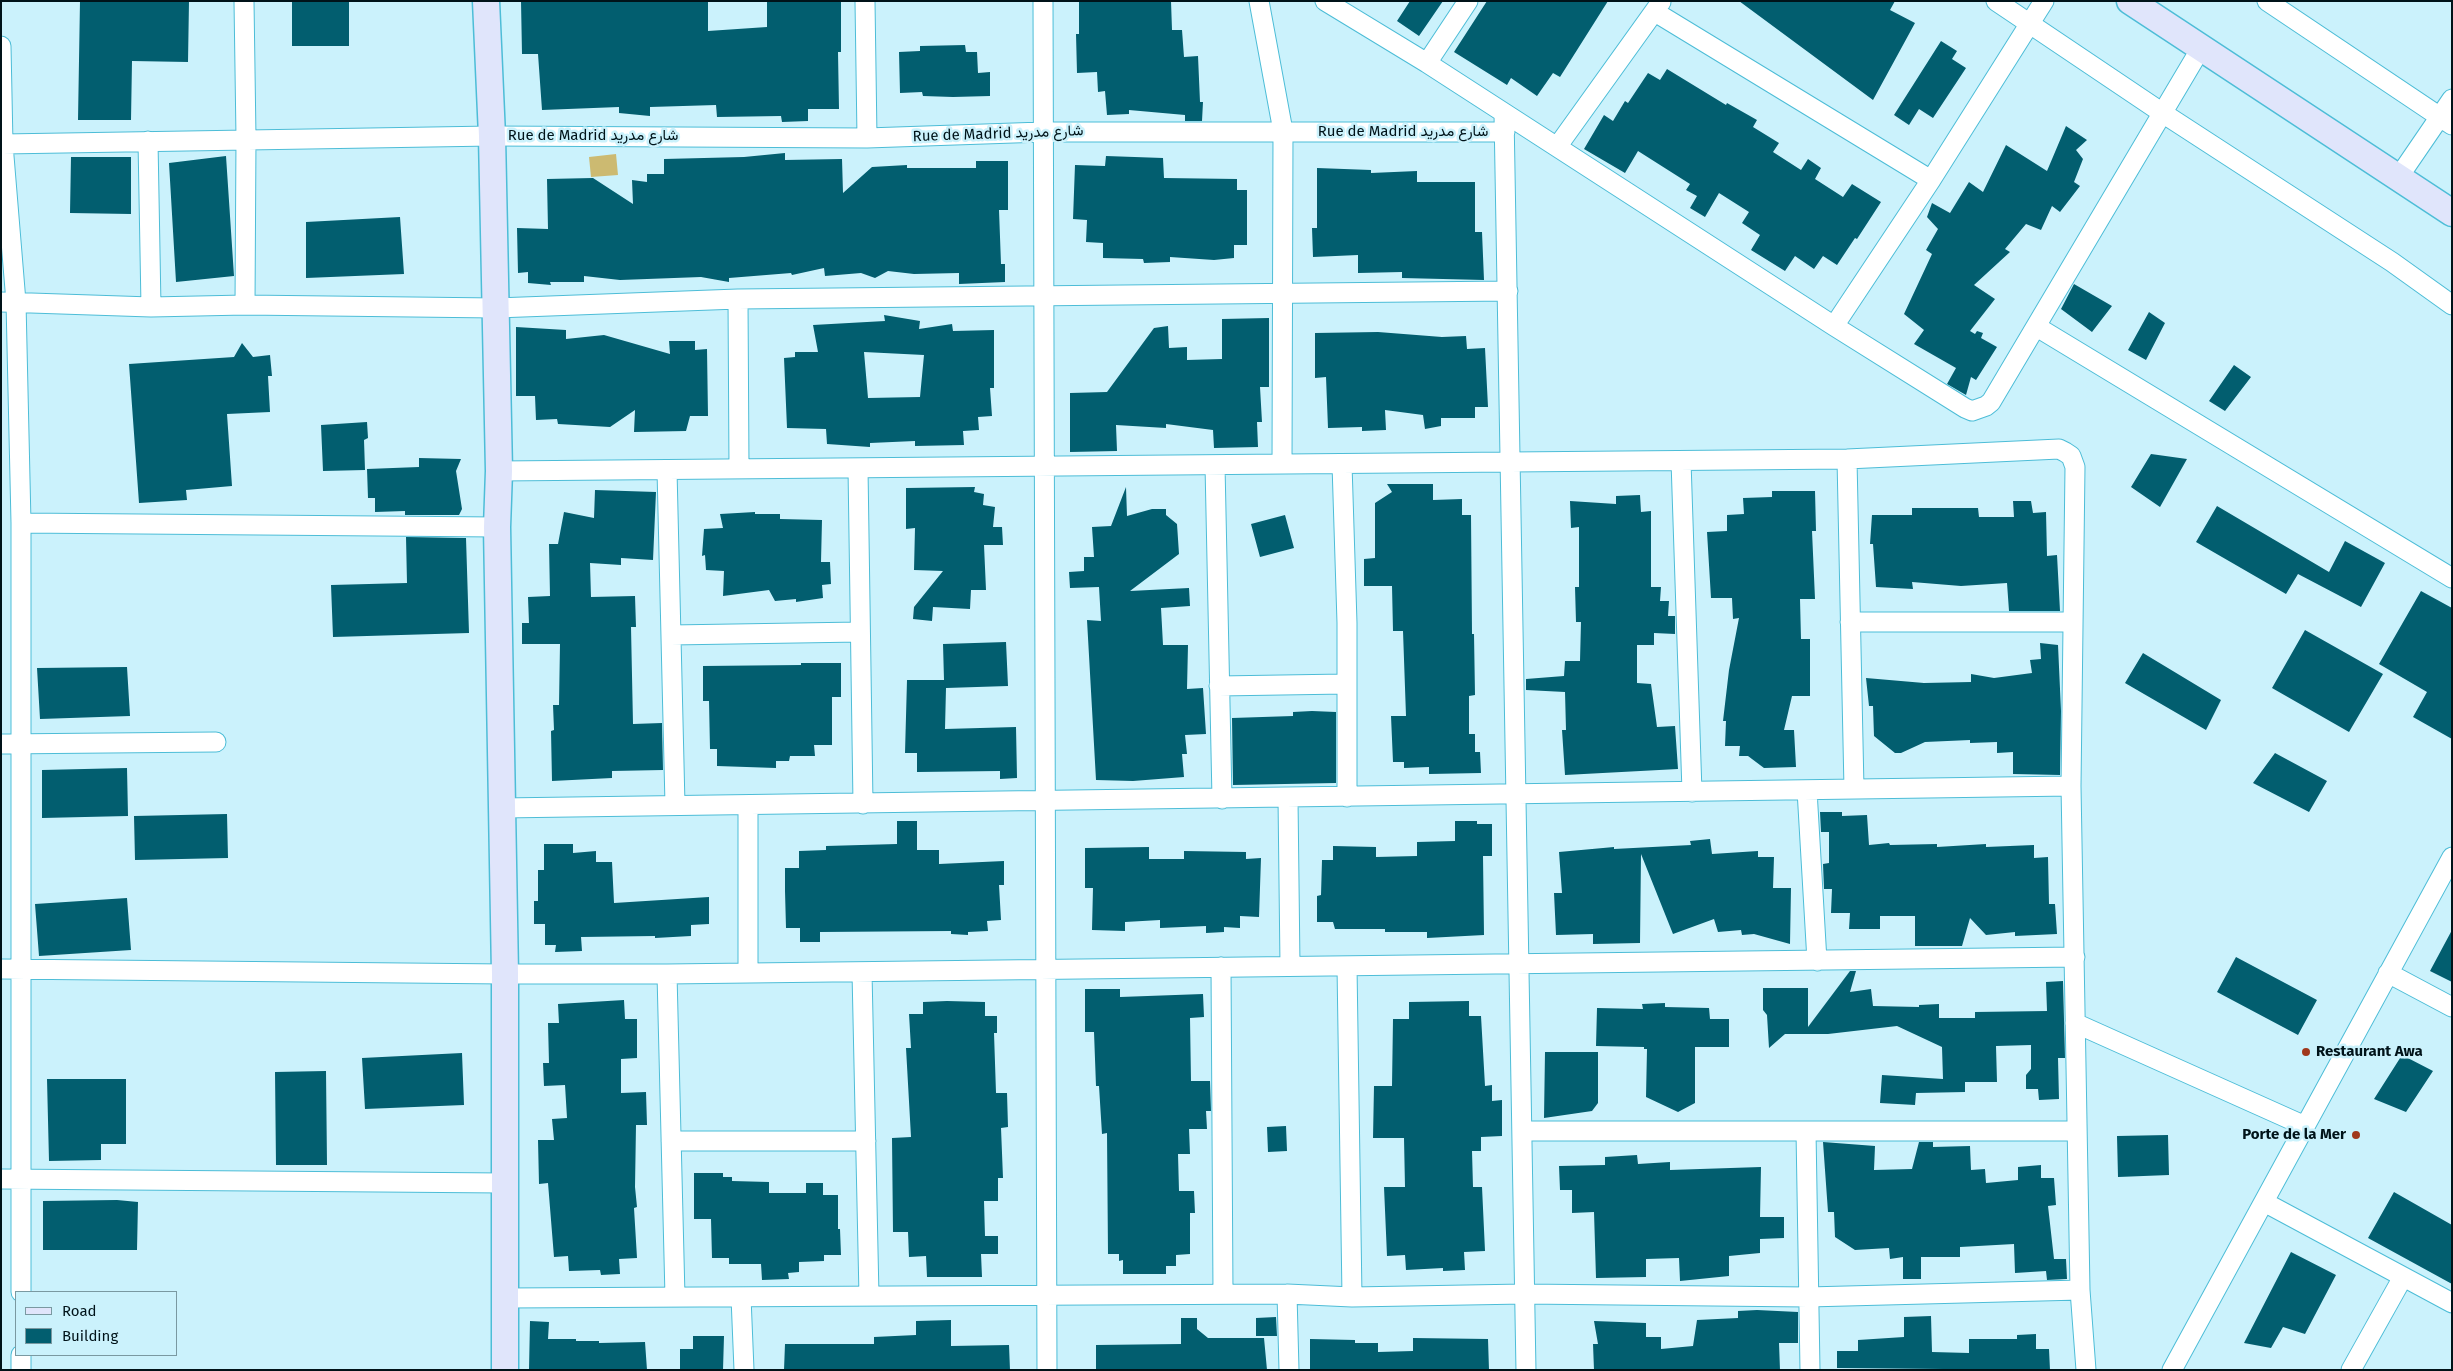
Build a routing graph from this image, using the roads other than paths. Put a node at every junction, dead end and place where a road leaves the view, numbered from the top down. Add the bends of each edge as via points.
1 (244, 1) edge
2 (486, 1) edge
3 (865, 1) edge
4 (1043, 1) edge
5 (1259, 1) edge
6 (1325, 1) edge
7 (1468, 1) edge
8 (1996, 1) edge
9 (2044, 1) edge
10 (2130, 1) edge
11 (2267, 1) edge
12 (1658, 6) edge
13 (2030, 23) junction
14 (1, 46) edge
15 (2201, 48) junction
16 (1427, 63) junction
17 (2, 85) edge
18 (2452, 99) edge
19 (2161, 112) junction
20 (2446, 121) edge
21 (1504, 123) junction
22 (1283, 131) junction
23 (1043, 132) junction
24 (492, 136) junction
25 (246, 138) junction
26 (867, 138) junction
27 (148, 141) junction
28 (2, 144) junction
29 (1557, 147) junction
30 (2398, 178) junction
31 (1931, 180) junction
32 (2452, 213) edge
33 (1508, 291) junction
34 (1283, 294) junction
35 (1043, 296) junction
36 (738, 299) junction
37 (9, 302) edge
38 (245, 305) junction
39 (2452, 305) edge
40 (151, 306) junction
41 (496, 308) junction
42 (1834, 326) junction
43 (2037, 327) junction
44 (1847, 459) junction
45 (1682, 461) junction
46 (1511, 462) junction
47 (1282, 464) junction
48 (1342, 464) junction
49 (1215, 465) junction
50 (1044, 466) junction
51 (858, 468) junction
52 (739, 469) junction
53 (666, 470) junction
54 (499, 471) junction
55 (21, 523) junction
56 (497, 527) junction
57 (2452, 578) edge
58 (1850, 622) junction
59 (2072, 622) junction
60 (860, 632) junction
61 (671, 635) junction
62 (1346, 684) junction
63 (1219, 686) junction
64 (216, 742) dead end
65 (1, 744) edge
66 (21, 745) junction
67 (2071, 786) junction
68 (1854, 789) junction
69 (1807, 790) junction
70 (1692, 792) junction
71 (1517, 794) junction
72 (1347, 797) junction
73 (1288, 798) junction
74 (1222, 799) junction
75 (1045, 802) junction
76 (863, 804) junction
77 (676, 805) junction
78 (748, 805) junction
79 (501, 808) junction
80 (2452, 857) edge
81 (2075, 957) junction
82 (1817, 960) junction
83 (1520, 964) junction
84 (1290, 966) junction
85 (1347, 966) junction
86 (1221, 967) junction
87 (1, 969) edge
88 (21, 970) junction
89 (1046, 970) junction
90 (862, 972) junction
91 (748, 973) junction
92 (2388, 973) junction
93 (504, 974) junction
94 (667, 974) junction
95 (2452, 1007) edge
96 (2075, 1023) junction
97 (2305, 1126) junction
98 (1523, 1131) junction
99 (1806, 1131) junction
100 (2076, 1131) junction
101 (671, 1141) junction
102 (866, 1141) junction
103 (21, 1178) junction
104 (1, 1179) edge
105 (504, 1183) junction
106 (2264, 1202) junction
107 (2403, 1277) junction
108 (2080, 1290) junction
109 (21, 1291) edge
110 (1223, 1294) junction
111 (1287, 1294) junction
112 (1524, 1294) junction
113 (1047, 1295) junction
114 (870, 1296) junction
115 (675, 1297) junction
116 (741, 1297) junction
117 (1352, 1297) junction
118 (1808, 1297) junction
119 (504, 1298) junction
120 (2452, 1302) edge
121 (21, 1356) edge
122 (21, 1370) edge
123 (505, 1370) edge
124 (744, 1370) edge
125 (1047, 1370) edge
126 (1289, 1370) edge
127 (1526, 1370) edge
128 (1810, 1370) edge
129 (2086, 1370) edge
130 (2172, 1370) edge
131 (2351, 1370) edge

1 - 25 street
2 - 24 street
3 - 26 street
4 - 23 street
5 - 22 street
6 - 16 street
7 - 16 street
8 - 13 street
9 - 13 street
10 - 15 street
11 - 20 street
12 - 29 street
12 - 31 street
13 - 19 street
13 - 31 street
14 - 17 street
15 - 19 street
15 - 30 street
16 - 21 street
17 - 28 street
18 - 20 street
19 - 39 street via 2392,262
19 - 43 street
20 - 30 street
21 - 22 street, Rue de Madrid شارع مدريد
21 - 29 street
21 - 33 street
22 - 23 street, Rue de Madrid شارع مدريد
22 - 34 street
23 - 26 street, Rue de Madrid شارع مدريد
23 - 35 street
24 - 25 street, Rue de Madrid شارع مدريد
24 - 26 street, Rue de Madrid شارع مدريد
24 - 41 street
25 - 27 street, Rue de Madrid شارع مدريد
25 - 38 street
27 - 28 street, Rue de Madrid شارع مدريد
27 - 40 street
28 - 37 street
29 - 42 street
30 - 32 street
31 - 42 street
33 - 34 street
33 - 46 street
34 - 35 street
34 - 47 street
35 - 36 street
35 - 50 street
36 - 41 street
36 - 52 street
37 - 40 street
37 - 55 street
38 - 40 street
38 - 41 street
41 - 54 street
42 - 43 street via 1972,411 1991,402
43 - 57 street
44 - 45 street
44 - 58 street
44 - 59 street via 2059,449 2071,456 2075,467
45 - 46 street
45 - 70 street
46 - 48 street
46 - 71 street
47 - 48 street
47 - 49 street
48 - 62 street
49 - 50 street
49 - 63 street
50 - 51 street
50 - 75 street
51 - 52 street
51 - 60 street
52 - 53 street
53 - 54 street
53 - 61 street
54 - 56 street
55 - 56 street
55 - 66 street
56 - 79 street
58 - 59 street
58 - 68 street
59 - 67 street
60 - 61 street
60 - 76 street
61 - 77 street
62 - 63 street
62 - 72 street
63 - 74 street
64 - 66 street
65 - 66 street
66 - 88 street
67 - 68 street
67 - 81 street
68 - 69 street
69 - 70 street
69 - 82 street
70 - 71 street
71 - 72 street
71 - 83 street
72 - 73 street
73 - 74 street
73 - 84 street
74 - 75 street
75 - 76 street
75 - 89 street
76 - 78 street
77 - 78 street
77 - 79 street
78 - 91 street
79 - 93 street
80 - 92 street
81 - 82 street
81 - 96 street
82 - 83 street
83 - 85 street
83 - 98 street
84 - 85 street
84 - 86 street
85 - 117 street
86 - 89 street
86 - 110 street
87 - 88 street
88 - 93 street
88 - 103 street
89 - 90 street
89 - 113 street
90 - 91 street
90 - 102 street
91 - 94 street
92 - 95 street
92 - 97 street
93 - 94 street
93 - 105 street
94 - 101 street
96 - 97 street
96 - 100 street
97 - 106 street
98 - 99 street
98 - 112 street
99 - 100 street
99 - 118 street
100 - 108 street
101 - 102 street
101 - 115 street
102 - 114 street
103 - 104 street
103 - 105 street
103 - 109 street
105 - 119 street
106 - 107 street
106 - 130 street
107 - 120 street
107 - 131 street
108 - 118 street
108 - 129 street
110 - 111 street
110 - 113 street
111 - 117 street
111 - 126 street
112 - 117 street
112 - 118 street
112 - 127 street
113 - 114 street
113 - 125 street
114 - 116 street
115 - 116 street
115 - 119 street
116 - 124 street
118 - 128 street
119 - 123 street
121 - 122 street

